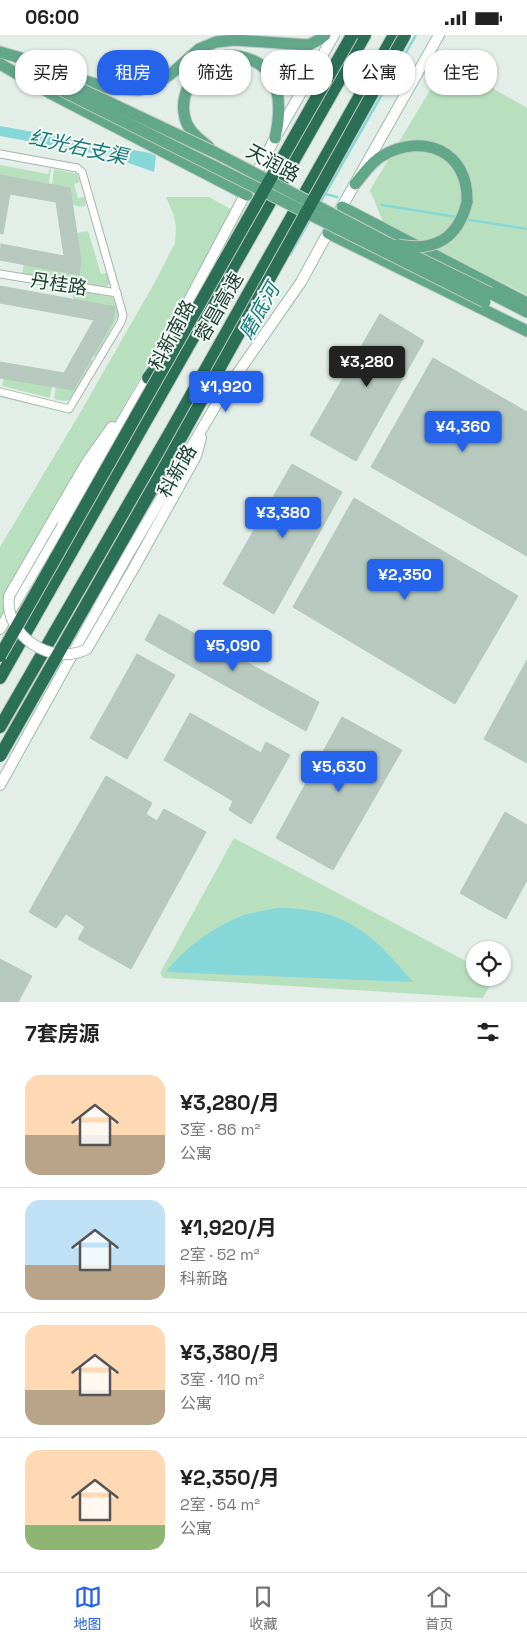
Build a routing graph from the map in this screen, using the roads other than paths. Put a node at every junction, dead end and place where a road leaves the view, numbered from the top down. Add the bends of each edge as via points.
1 (324, 35) edge
2 (334, 35) edge
3 (352, 35) edge
4 (365, 35) edge
5 (405, 35) edge
6 (439, 35) edge
7 (394, 37) edge
8 (0, 52) edge
9 (15, 60) edge
10 (0, 64) edge
11 (15, 69) edge
12 (81, 95) edge
13 (84, 95) edge
14 (275, 138) junction
15 (216, 153) junction
16 (0, 154) edge
17 (355, 184) junction
18 (247, 195) junction
19 (342, 207) junction
20 (328, 233) junction
21 (388, 243) junction
22 (246, 246) junction
23 (0, 274) edge
24 (117, 293) junction
25 (487, 298) junction
26 (527, 303) edge
27 (527, 312) edge
28 (527, 323) edge
29 (527, 331) edge
30 (148, 378) junction
31 (0, 392) edge
32 (205, 423) junction
33 (0, 629) edge
34 (0, 656) edge
35 (0, 678) edge
36 (0, 727) edge
37 (0, 756) edge
38 (0, 785) edge

1 - 8 main road via 309,45 242,40 216,42 199,49 154,85 140,89 111,89 56,68
2 - 14 main road, 科新南路
3 - 34 highway, bridge
4 - 22 highway, 蓉昌高速
5 - 37 highway, bridge
6 - 17 main road, 科新路
7 - 36 highway, 蓉昌高速
8 - 9 main road, 天润路
10 - 11 main road, 天润路
10 - 18 main road
12 - 25 main road, 天润路, bridge
13 - 15 main road, 天润路, bridge
14 - 15 main road, bridge via 279,96 273,79 264,67 253,60 227,55 199,69 190,81 184,100 185,118 194,135
14 - 18 main road, 科新南路
15 - 21 main road, 天润路, bridge
16 - 24 street via 82,172
17 - 19 main road, 科新路
17 - 21 main road, bridge via 379,157 407,146 430,147 448,156 464,175 467,188 464,216 458,227 442,242 422,246
18 - 30 main road, 科新南路
19 - 20 main road, 科新路
19 - 26 main road
20 - 29 main road
20 - 32 main road, 科新路 via 301,282
21 - 25 main road, 天润路, bridge
22 - 30 highway
22 - 35 highway, 蓉昌高速
23 - 24 street, 丹桂路
24 - 31 street via 122,310 121,322 69,409
25 - 27 main road, 天润路
25 - 28 main road, 天润路
30 - 32 main road, bridge via 87,462 10,596 11,615 18,630 31,643 50,653 67,655 87,649 196,456
30 - 33 main road, 科新南路
32 - 38 main road, 科新路

